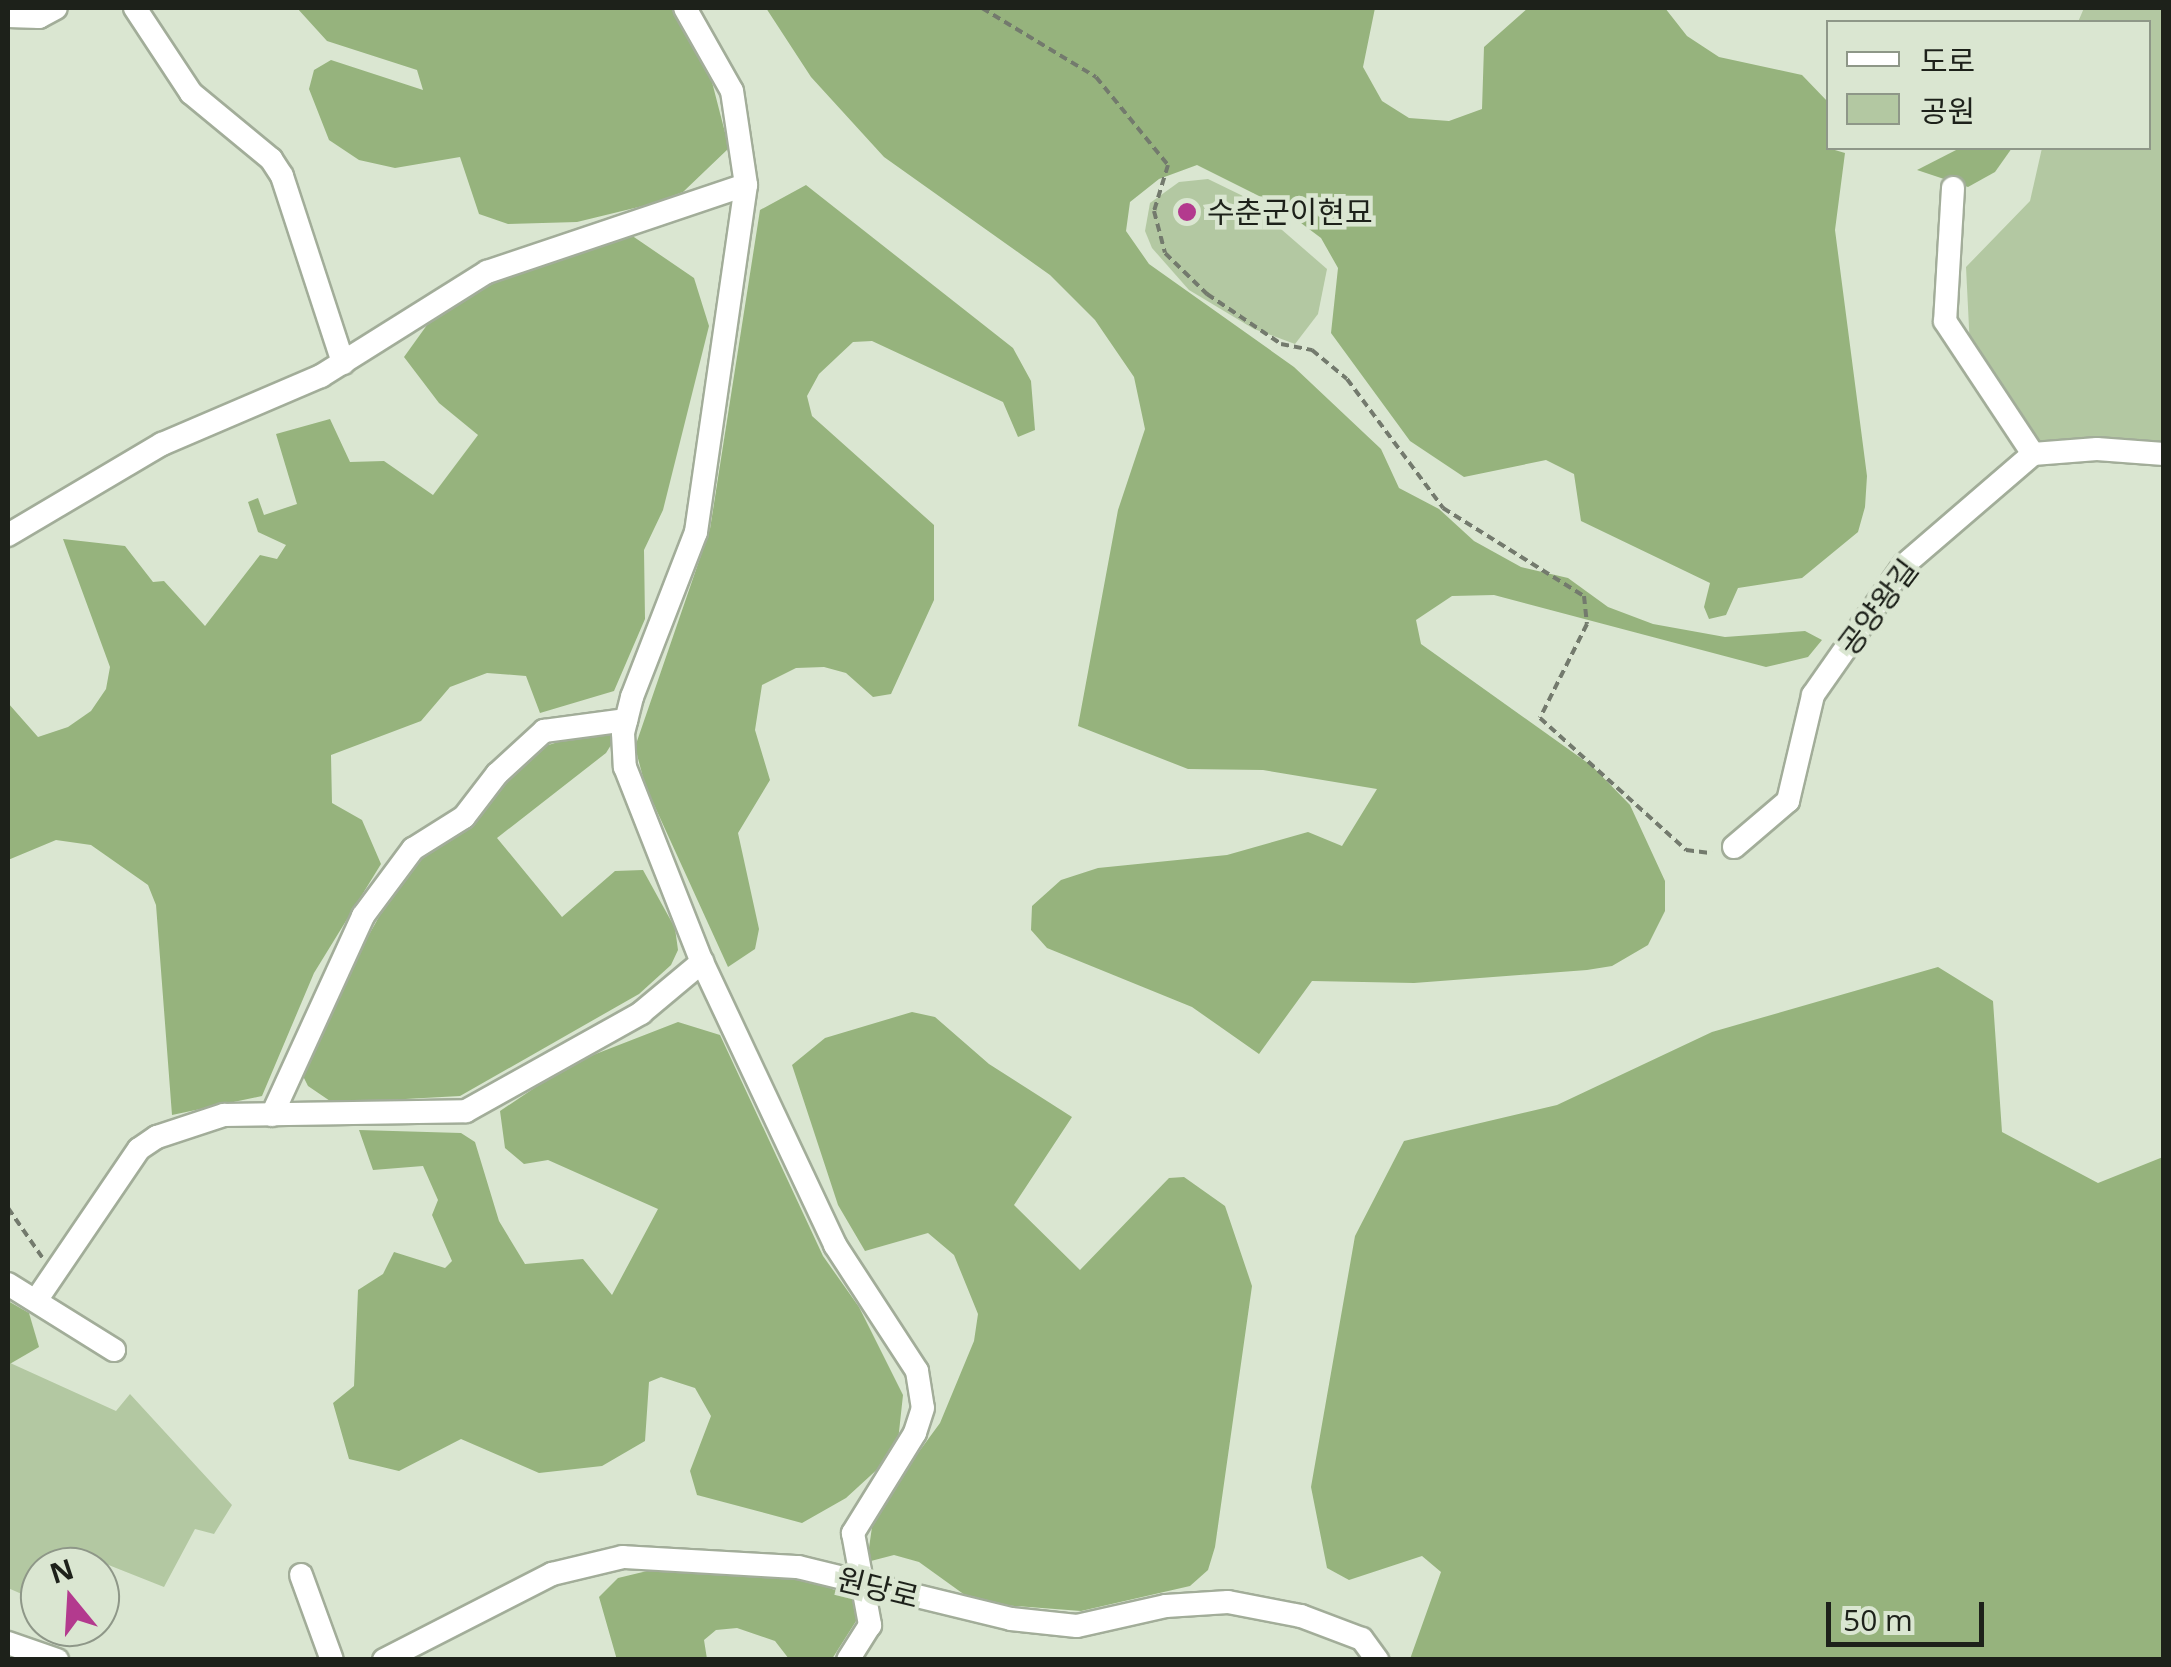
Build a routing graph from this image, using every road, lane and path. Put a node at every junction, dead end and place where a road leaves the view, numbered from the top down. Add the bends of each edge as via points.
1 (56, 8) edge
2 (135, 8) edge
3 (685, 8) edge
4 (982, 8) edge
5 (8, 16) edge
6 (746, 184) junction
7 (1953, 188) dead end
8 (343, 363) junction
9 (2033, 454) junction
10 (2164, 454) edge
11 (8, 535) edge
12 (626, 720) junction
13 (1734, 847) joint
14 (702, 962) junction
15 (272, 1116) junction
16 (8, 1208) edge
17 (8, 1284) edge
18 (44, 1290) junction
19 (114, 1350) dead end
20 (302, 1575) dead end
21 (864, 1586) junction
22 (8, 1642) edge
23 (57, 1660) edge
24 (332, 1660) edge
25 (384, 1660) edge
26 (848, 1660) edge
27 (1377, 1660) edge

1 - 5 street via 38,17
2 - 8 street via 191,93 272,158
3 - 6 street via 732,91
4 - 13 path via 1096,77 1168,165 1154,211 1166,253 1207,294 1282,344 1312,350 1347,379 1443,508 1584,596 1585,628 1540,718 1686,850 1704,855
6 - 8 street via 487,272
6 - 12 street via 696,532
7 - 9 street via 1946,322
8 - 11 street via 273,401 162,444
9 - 10 street via 2097,448
9 - 13 street, 공양왕길 via 1904,565 1813,695 1788,801
12 - 14 street via 625,767
12 - 15 street via 544,731 497,774 464,817 413,849 363,916
14 - 15 street via 641,1013 466,1111
14 - 21 street via 835,1246 917,1371 923,1408 915,1432 853,1533
15 - 18 street via 190,1123 139,1149
16 - 18 path via 34,1242
17 - 18 street
18 - 19 street
20 - 24 street
21 - 25 street, 원당로 via 798,1566 623,1557 552,1574
21 - 26 street via 870,1625
21 - 27 street, 원당로 via 1076,1626 1166,1606 1228,1602 1302,1616 1362,1640
22 - 23 street

